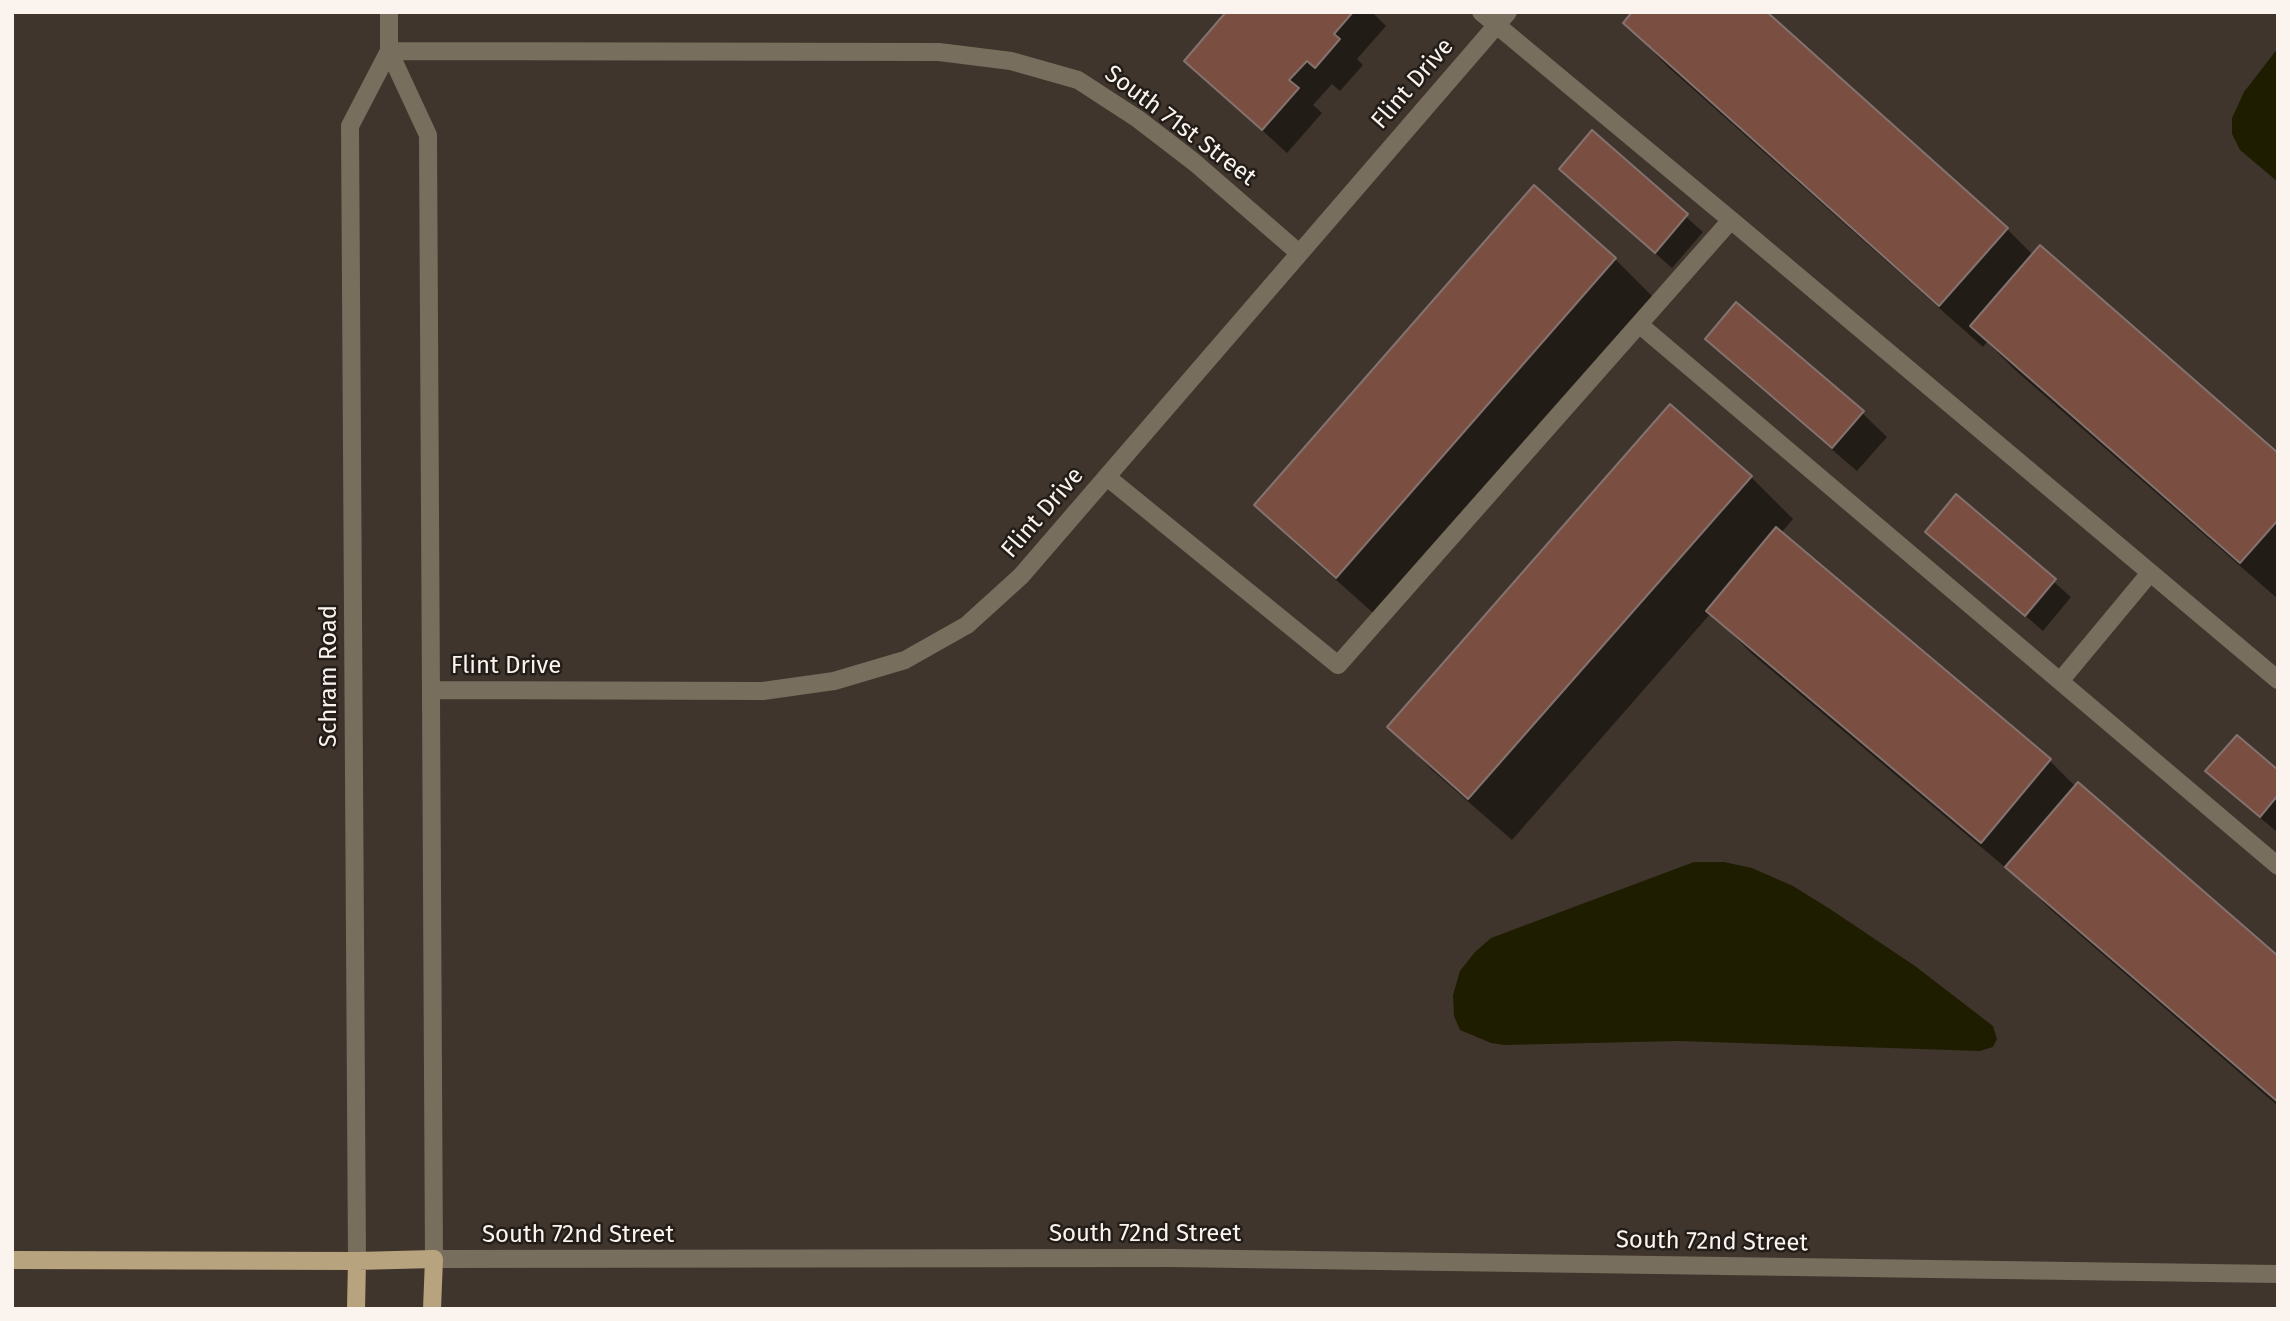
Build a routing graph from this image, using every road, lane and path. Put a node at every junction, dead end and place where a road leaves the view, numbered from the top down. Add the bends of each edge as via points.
1 (388, 12) edge
2 (1481, 12) edge
3 (1502, 19) edge
4 (389, 51) junction
5 (1731, 220) junction
6 (1299, 253) junction
7 (1640, 325) junction
8 (1107, 477) junction
9 (2150, 573) junction
10 (2061, 680) junction
11 (2278, 680) edge
12 (431, 690) junction
13 (2278, 866) edge
14 (434, 1259) junction
15 (12, 1260) edge
16 (358, 1261) junction
17 (2278, 1274) edge
18 (356, 1309) edge
19 (432, 1309) edge

1 - 4 street, Schram Road
2 - 3 street
3 - 5 street
3 - 6 street, Flint Drive
4 - 6 street, South 71st Street via 939,52 1011,61 1078,80 1138,119
4 - 12 street, Schram Road via 428,135
4 - 16 street, Schram Road via 350,126
5 - 7 street
5 - 9 street
6 - 8 street, Flint Drive
7 - 8 street via 1338,665
7 - 10 street
8 - 12 street, Flint Drive via 1021,576 968,625 905,660 834,681 764,691
9 - 10 street
9 - 11 street
10 - 13 street
12 - 14 street, Schram Road
14 - 16 main road, South 72nd Street
14 - 17 street, South 72nd Street via 1171,1258
14 - 19 main road, Schram Road
15 - 16 main road, South 72nd Street
16 - 18 main road, Schram Road

